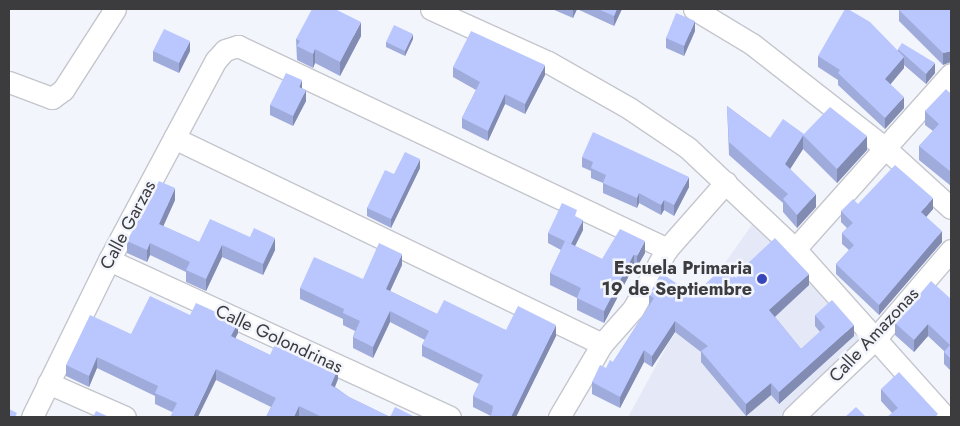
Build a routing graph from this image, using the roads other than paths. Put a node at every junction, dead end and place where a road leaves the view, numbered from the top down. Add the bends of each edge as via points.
1 (115, 9) edge
2 (431, 9) edge
3 (694, 9) edge
4 (951, 74) edge
5 (9, 82) edge
6 (174, 138) junction
7 (885, 148) junction
8 (726, 182) junction
9 (951, 208) edge
10 (667, 249) junction
11 (795, 249) junction
12 (951, 250) edge
13 (109, 260) junction
14 (875, 339) junction
15 (602, 344) junction
16 (48, 383) junction
17 (947, 414) edge
18 (32, 417) edge
19 (125, 417) edge
20 (450, 417) edge
21 (559, 417) edge
22 (793, 417) edge

1 - 5 street via 63,90 52,98
2 - 8 street via 548,62 629,108 688,148
3 - 7 street via 752,44
4 - 7 street
6 - 10 street, Calle Garzas via 216,60 225,50 238,46
6 - 13 street, Calle Garzas
6 - 15 street
7 - 9 street
7 - 11 street
8 - 10 street
8 - 11 street
10 - 15 street via 633,309
11 - 14 street
12 - 14 street, Calle Amazonas
13 - 16 street, Calle Garzas
13 - 20 street, Calle Golondrinas
14 - 17 street
14 - 22 street, Calle Amazonas
15 - 21 street
16 - 18 street, Calle Garzas
16 - 19 street

